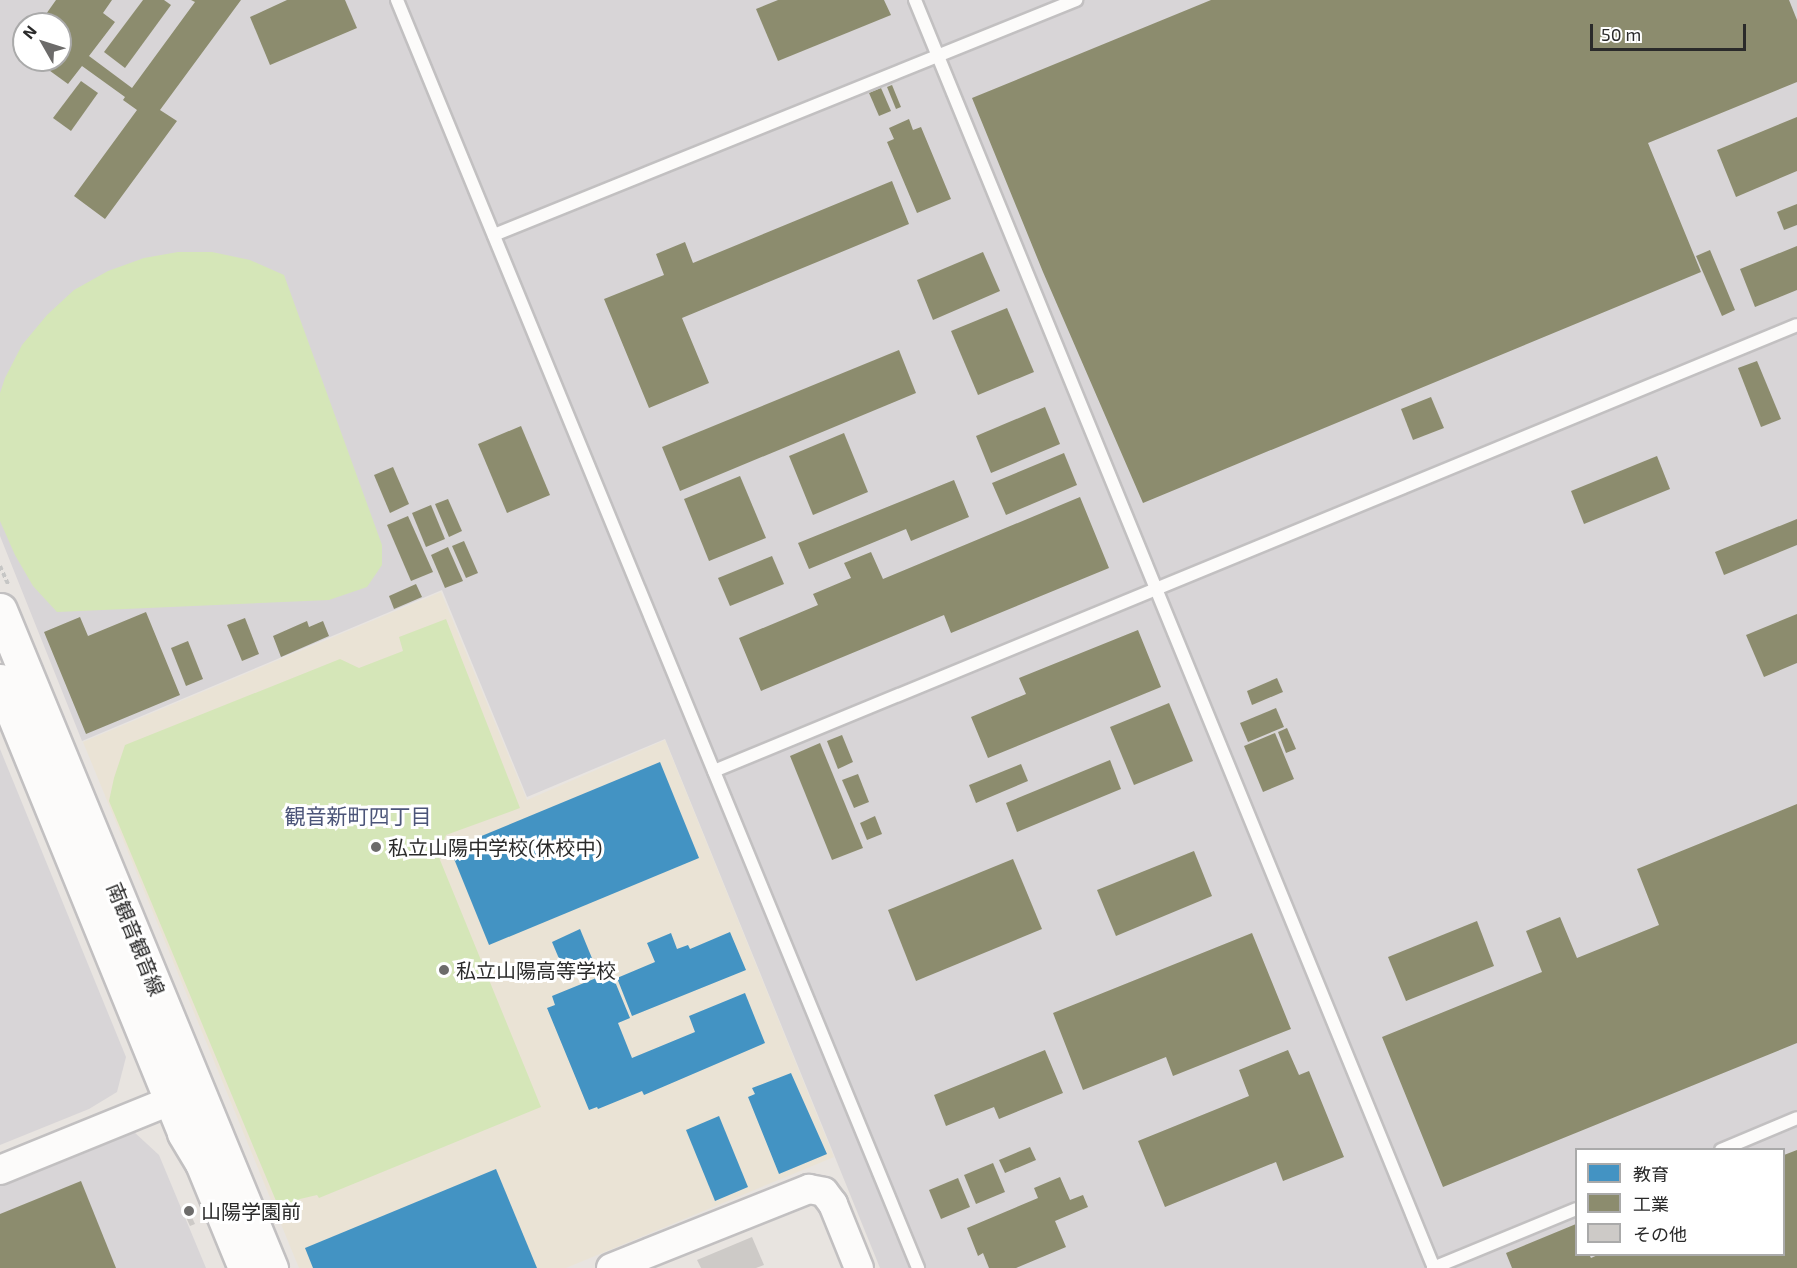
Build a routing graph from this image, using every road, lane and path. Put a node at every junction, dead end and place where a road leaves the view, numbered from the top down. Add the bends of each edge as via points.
1 (397, 0) edge
2 (915, 0) edge
3 (1076, 0) edge
4 (938, 57) junction
5 (494, 235) junction
6 (1797, 325) edge
7 (1156, 589) junction
8 (0, 610) edge
9 (0, 681) edge
10 (714, 771) junction
11 (184, 1095) junction
12 (1797, 1118) edge
13 (1723, 1148) edge
14 (0, 1170) edge
15 (1575, 1209) edge
16 (245, 1268) edge
17 (271, 1268) edge
18 (611, 1268) edge
19 (859, 1268) edge
20 (918, 1268) edge
21 (1433, 1268) edge

1 - 5 lane
2 - 4 lane
3 - 4 lane
4 - 5 lane
4 - 7 lane
5 - 10 lane
6 - 7 lane
7 - 10 lane
7 - 21 lane
8 - 11 main road, 南観音観音線
9 - 11 main road, 南観音観音線
10 - 20 lane
11 - 14 street
11 - 16 main road, 南観音観音線 via 184,1133 202,1163
11 - 17 main road, 南観音観音線
12 - 13 lane
15 - 21 lane
18 - 19 street via 809,1189 824,1192 833,1204

